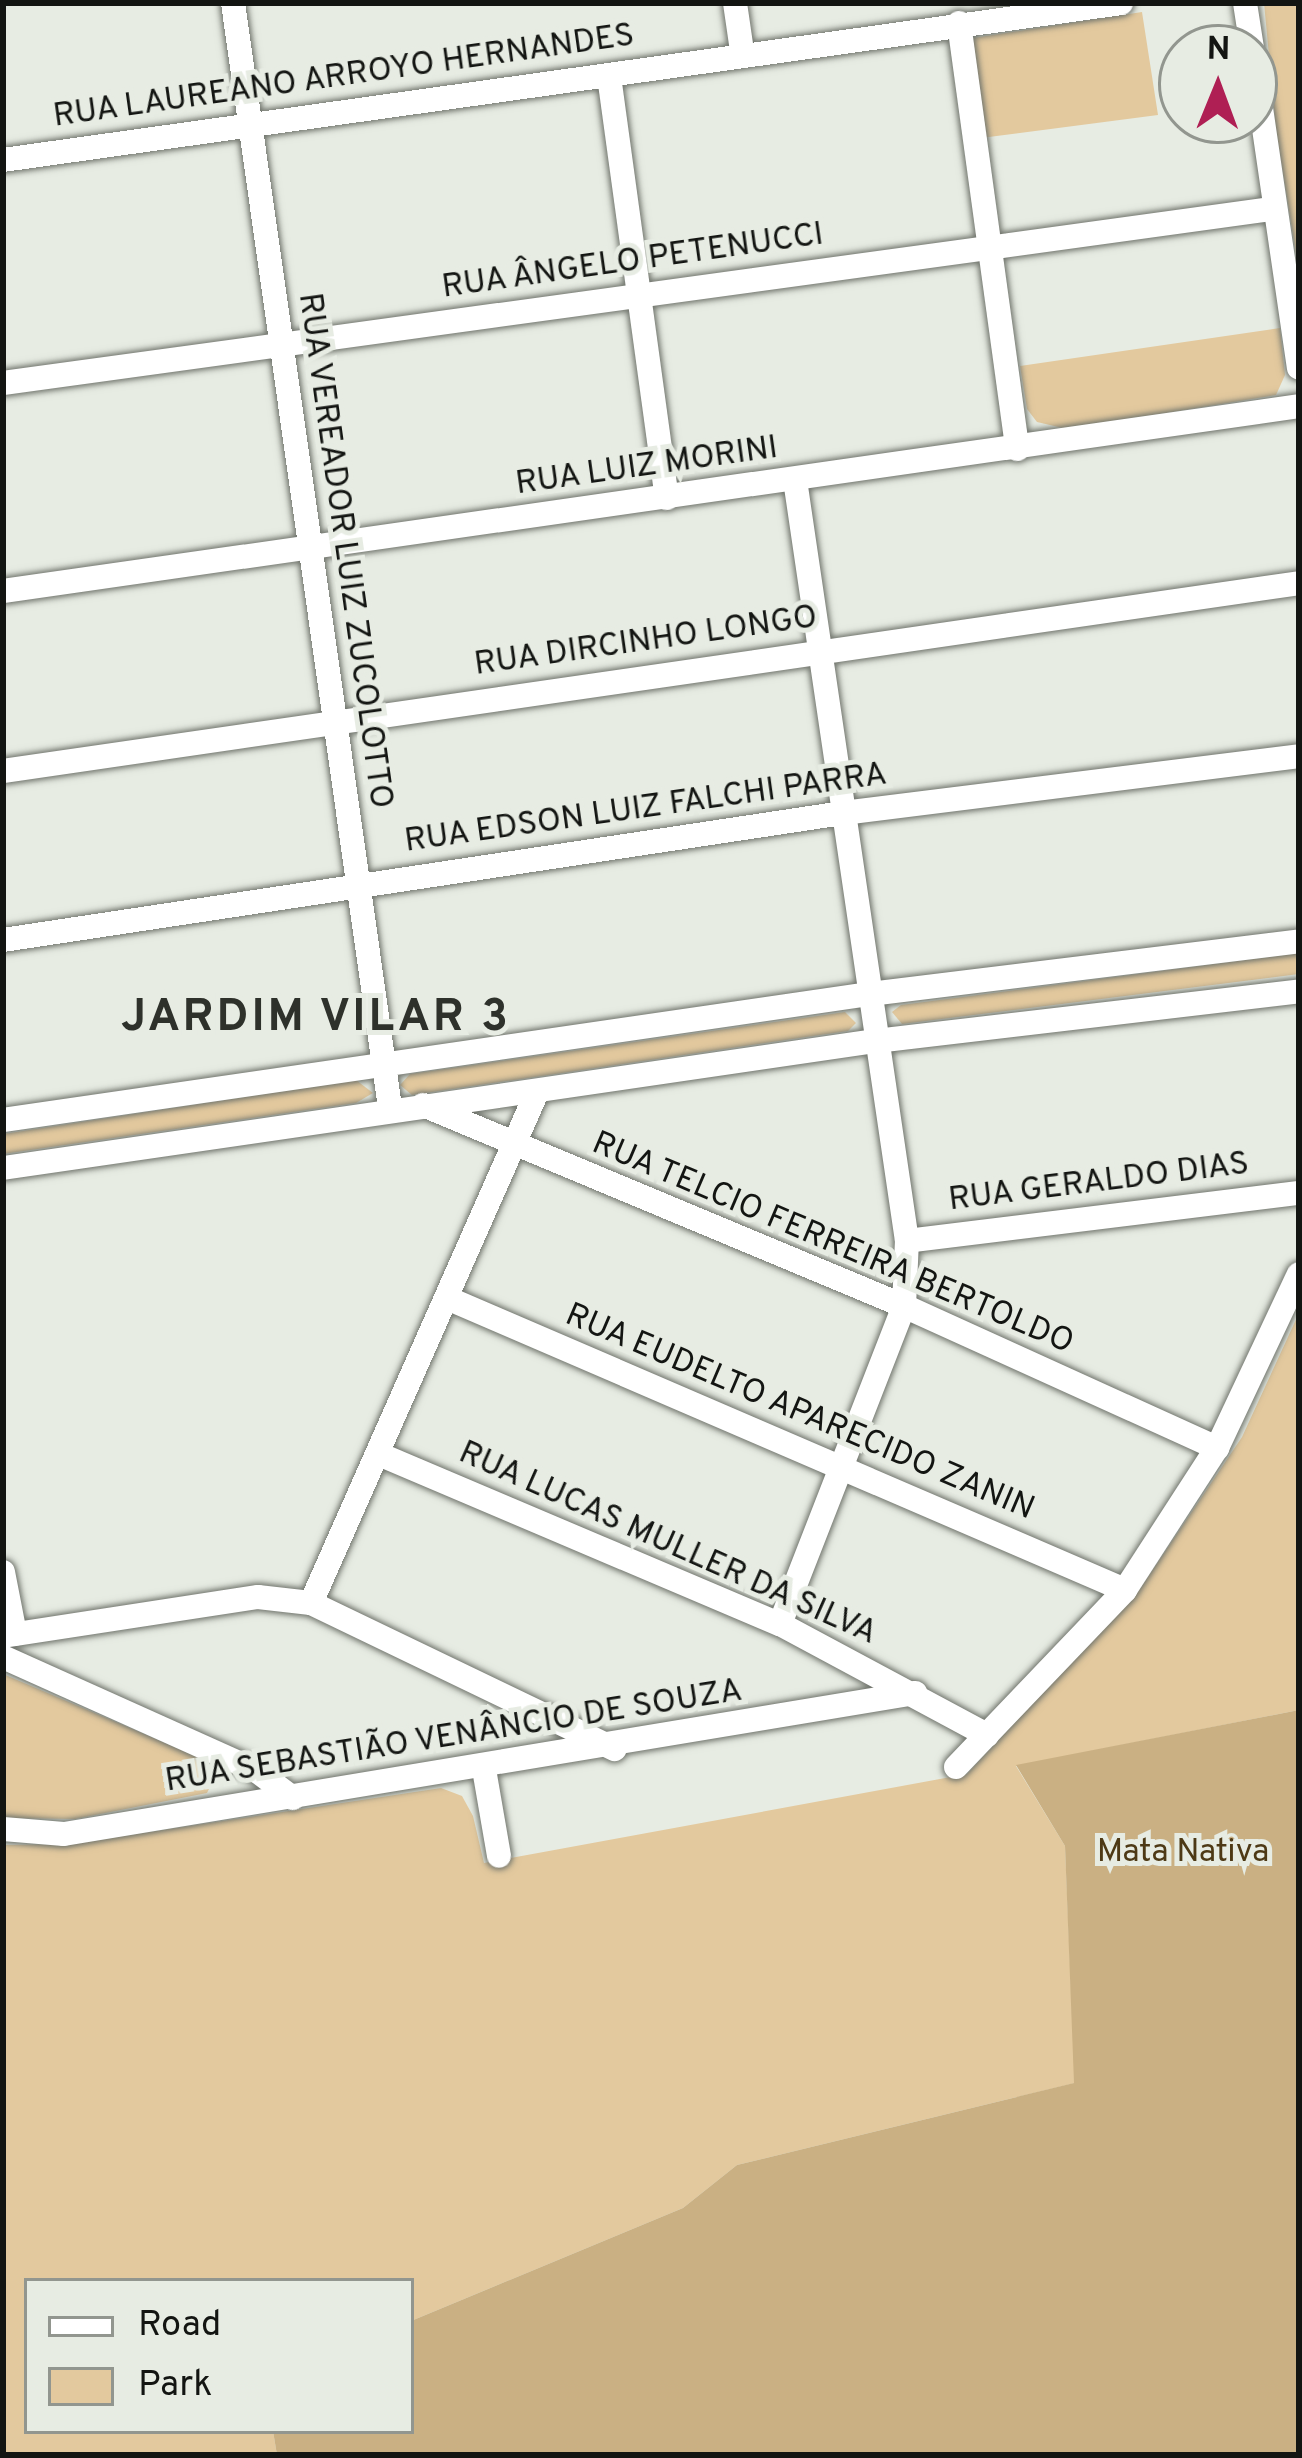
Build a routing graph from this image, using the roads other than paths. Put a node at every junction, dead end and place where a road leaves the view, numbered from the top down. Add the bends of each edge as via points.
1 (233, 3) edge
2 (735, 3) edge
3 (1121, 3) edge
4 (959, 23) junction
5 (742, 51) junction
6 (609, 76) junction
7 (248, 124) junction
8 (1264, 144) edge
9 (3, 160) edge
10 (1271, 209) junction
11 (988, 249) junction
12 (635, 296) junction
13 (283, 343) junction
14 (1299, 368) edge
15 (3, 383) edge
16 (1299, 406) edge
17 (1017, 448) junction
18 (795, 480) junction
19 (667, 498) junction
20 (313, 548) junction
21 (1299, 583) edge
22 (3, 591) edge
23 (820, 652) junction
24 (333, 721) junction
25 (1299, 756) edge
26 (3, 771) edge
27 (843, 813) junction
28 (355, 886) junction
29 (3, 940) edge
30 (1299, 940) edge
31 (1299, 992) edge
32 (870, 994) junction
33 (876, 1041) junction
34 (384, 1069) junction
35 (537, 1092) junction
36 (421, 1104) junction
37 (390, 1107) junction
38 (3, 1120) edge
39 (513, 1147) junction
40 (3, 1168) edge
41 (1299, 1193) edge
42 (907, 1241) junction
43 (1299, 1274) edge
44 (447, 1298) junction
45 (904, 1306) junction
46 (1217, 1448) junction
47 (381, 1455) junction
48 (841, 1468) junction
49 (3, 1572) edge
50 (1125, 1590) junction
51 (311, 1603) junction
52 (780, 1624) junction
53 (7, 1643) edge
54 (915, 1693) junction
55 (987, 1735) junction
56 (615, 1749) junction
57 (956, 1767) dead end
58 (484, 1768) junction
59 (292, 1798) junction
60 (3, 1829) edge
61 (499, 1856) dead end

1 - 7 street, RUA VEREADOR LUIZ ZUCOLOTTO
2 - 5 street
3 - 4 street, RUA LAUREANO ARROYO HERNANDES
4 - 5 street, RUA LAUREANO ARROYO HERNANDES
4 - 11 street
5 - 6 street, RUA LAUREANO ARROYO HERNANDES
6 - 7 street, RUA LAUREANO ARROYO HERNANDES
6 - 12 street
7 - 9 street, RUA LAUREANO ARROYO HERNANDES
7 - 13 street, RUA VEREADOR LUIZ ZUCOLOTTO
8 - 10 street
10 - 11 street, RUA ÂNGELO PETENUCCI
10 - 14 street
11 - 12 street, RUA ÂNGELO PETENUCCI
11 - 17 street
12 - 13 street, RUA ÂNGELO PETENUCCI
12 - 19 street
13 - 15 street, RUA ÂNGELO PETENUCCI
13 - 20 street, RUA VEREADOR LUIZ ZUCOLOTTO
16 - 17 street, RUA LUIZ MORINI
17 - 18 street, RUA LUIZ MORINI
18 - 19 street, RUA LUIZ MORINI
18 - 23 street
19 - 20 street, RUA LUIZ MORINI
20 - 22 street, RUA LUIZ MORINI
20 - 24 street, RUA VEREADOR LUIZ ZUCOLOTTO
21 - 23 street, RUA DIRCINHO LONGO
23 - 24 street, RUA DIRCINHO LONGO
23 - 27 street
24 - 26 street, RUA DIRCINHO LONGO
24 - 28 street, RUA VEREADOR LUIZ ZUCOLOTTO
25 - 27 street, RUA EDSON LUIZ FALCHI PARRA
27 - 28 street, RUA EDSON LUIZ FALCHI PARRA
27 - 32 street
28 - 29 street, RUA EDSON LUIZ FALCHI PARRA
28 - 34 street, RUA VEREADOR LUIZ ZUCOLOTTO
30 - 32 street
31 - 33 street
32 - 33 street
32 - 34 street
33 - 35 street
33 - 42 street
34 - 37 street, RUA VEREADOR LUIZ ZUCOLOTTO
34 - 38 street
35 - 36 street
35 - 39 street
36 - 37 street
36 - 39 street, RUA TELCIO FERREIRA BERTOLDO
37 - 40 street
39 - 44 street
39 - 45 street, RUA TELCIO FERREIRA BERTOLDO
41 - 42 street, RUA GERALDO DIAS
42 - 45 street
43 - 46 street
44 - 47 street
44 - 48 street, RUA EUDELTO APARECIDO ZANIN
45 - 46 street, RUA TELCIO FERREIRA BERTOLDO
45 - 48 street
46 - 50 street
47 - 51 street
47 - 52 street, RUA LUCAS MULLER DA SILVA
48 - 50 street, RUA EUDELTO APARECIDO ZANIN
48 - 52 street
49 - 53 street
50 - 55 street
51 - 53 street via 258,1597
51 - 56 street
52 - 54 street, RUA LUCAS MULLER DA SILVA
53 - 59 street via 257,1771
54 - 55 street, RUA LUCAS MULLER DA SILVA
54 - 56 street, RUA SEBASTIÃO VENÂNCIO DE SOUZA
55 - 57 street
56 - 58 street, RUA SEBASTIÃO VENÂNCIO DE SOUZA
58 - 59 street, RUA SEBASTIÃO VENÂNCIO DE SOUZA
58 - 61 street
59 - 60 street, RUA SEBASTIÃO VENÂNCIO DE SOUZA via 64,1834

